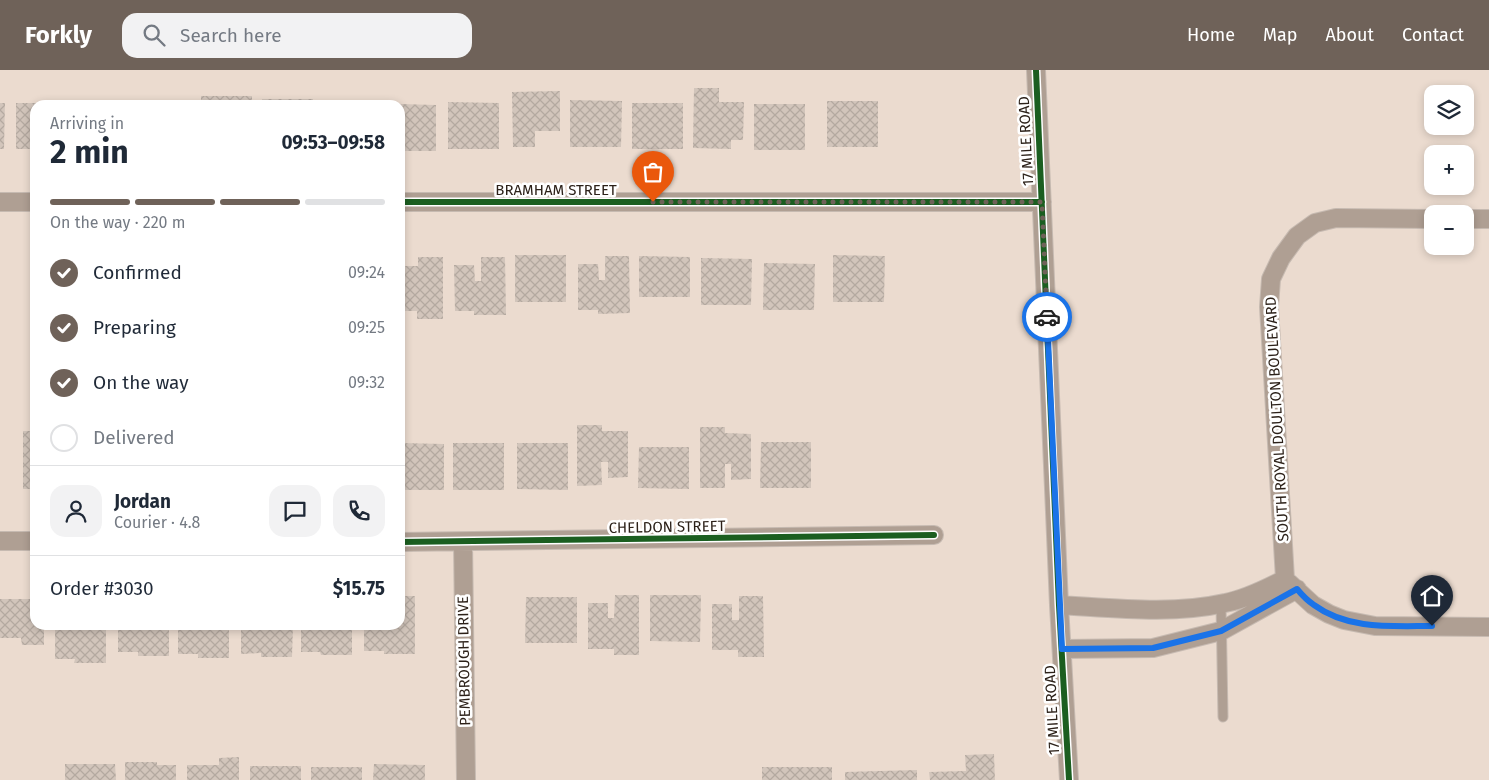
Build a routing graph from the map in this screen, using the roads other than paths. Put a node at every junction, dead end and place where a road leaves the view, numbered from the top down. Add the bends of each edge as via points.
1 (1036, 70) edge
2 (0, 202) edge
3 (30, 202) edge
4 (405, 202) edge
5 (1042, 202) junction
6 (1424, 219) edge
7 (1474, 219) edge
8 (1489, 220) edge
9 (934, 535) dead end
10 (0, 541) edge
11 (30, 541) edge
12 (405, 542) edge
13 (463, 542) junction
14 (1291, 584) junction
15 (1221, 604) junction
16 (1060, 605) junction
17 (1489, 626) edge
18 (1221, 631) junction
19 (1062, 649) junction
20 (1223, 717) dead end
21 (466, 780) edge
22 (1069, 780) edge

1 - 5 street, 17 MILE ROAD
2 - 3 street
4 - 5 street, BRAMHAM STREET
5 - 16 street, 17 MILE ROAD
6 - 14 street, SOUTH ROYAL DOULTON BOULEVARD via 1336,218 1315,224 1297,236 1281,258 1271,280 1269,307
7 - 8 street
9 - 13 street, CHELDON STREET
10 - 11 street
12 - 13 street, CHELDON STREET
13 - 21 street, PEMBROUGH DRIVE
14 - 15 street
14 - 17 street via 1313,605 1329,614 1375,626
14 - 18 street
15 - 16 street via 1153,610
15 - 18 lane
16 - 19 street, 17 MILE ROAD
18 - 19 street via 1153,648
18 - 20 lane
19 - 22 street, 17 MILE ROAD

